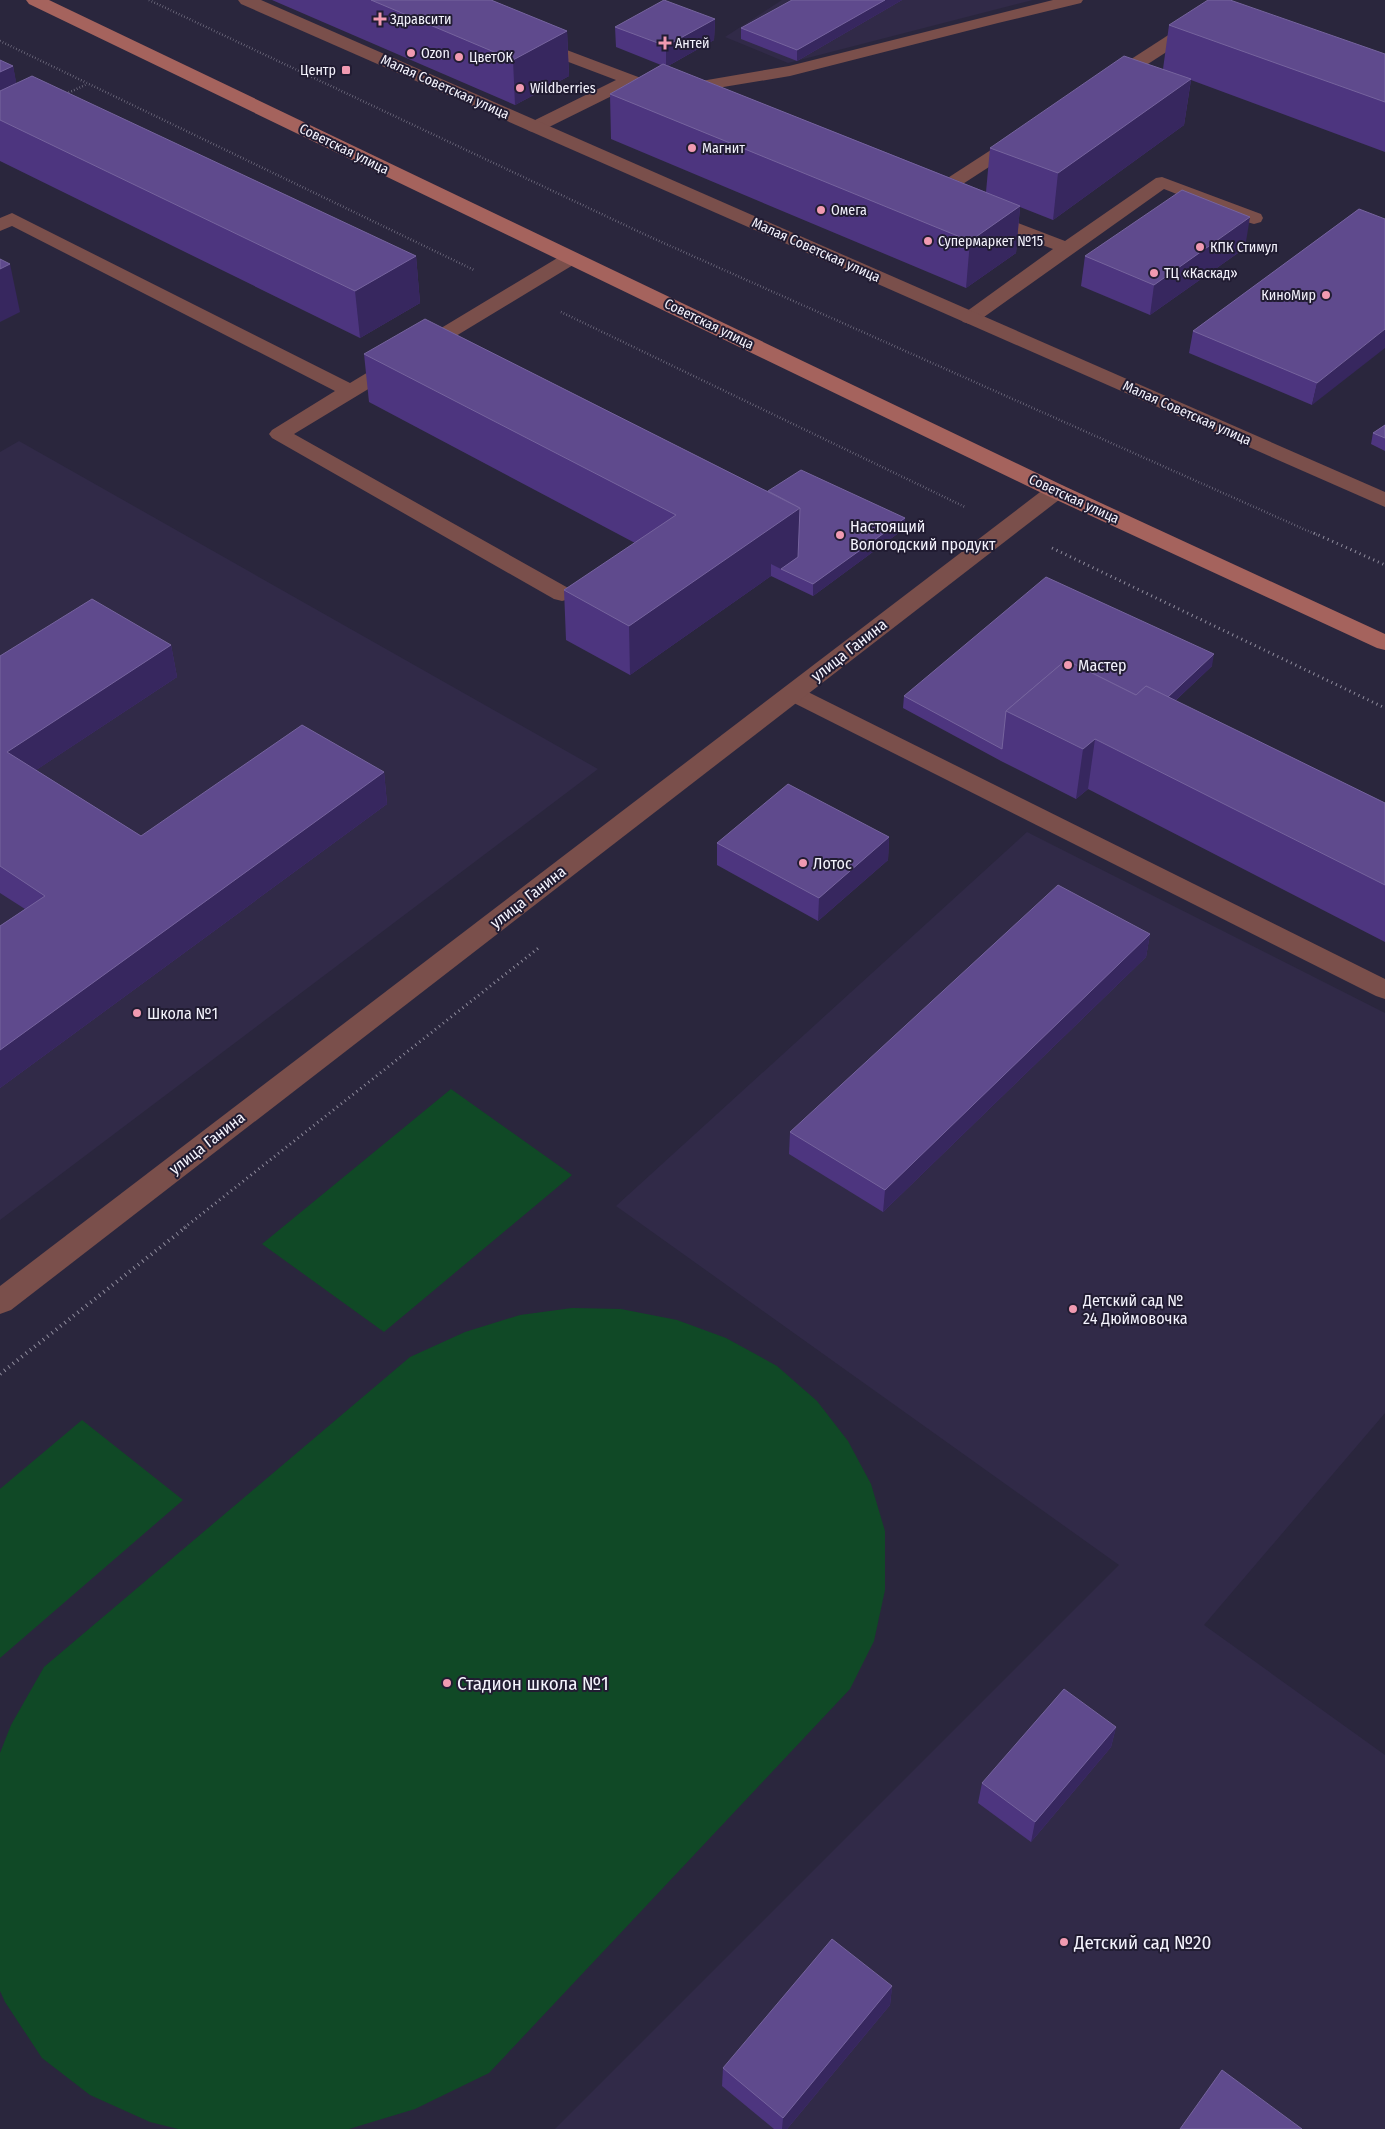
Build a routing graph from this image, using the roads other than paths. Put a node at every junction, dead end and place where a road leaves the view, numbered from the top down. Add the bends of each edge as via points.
1 (35, 0) edge
2 (246, 0) edge
3 (1075, 0) edge
4 (1212, 24) edge
5 (524, 38) edge
6 (631, 80) junction
7 (1095, 91) edge
8 (665, 93) junction
9 (692, 103) edge
10 (535, 127) junction
11 (1037, 128) edge
12 (913, 189) edge
13 (932, 196) junction
14 (950, 203) edge
15 (968, 210) edge
16 (1254, 218) dead end
17 (0, 225) edge
18 (1067, 248) junction
19 (571, 258) junction
20 (970, 318) junction
21 (350, 391) junction
22 (1056, 491) junction
23 (1385, 500) edge
24 (562, 594) dead end
25 (1385, 643) edge
26 (792, 694) junction
27 (1385, 990) edge
28 (0, 1302) edge

1 - 19 main road, Советская улица
2 - 10 street, Малая Советская улица
3 - 8 lane via 790,71
4 - 7 lane via 1203,21
5 - 6 lane
6 - 8 lane
6 - 10 lane
8 - 9 lane
10 - 20 street, Малая Советская улица
11 - 13 lane
12 - 13 lane
13 - 14 lane
15 - 18 lane
16 - 18 lane via 1162,182
17 - 21 lane via 12,219
18 - 20 lane
19 - 21 lane
19 - 22 main road, Советская улица
20 - 23 street, Малая Советская улица
21 - 24 lane via 279,434
22 - 25 main road, Советская улица
22 - 26 street, улица Ганина
26 - 27 lane
26 - 28 street, улица Ганина

